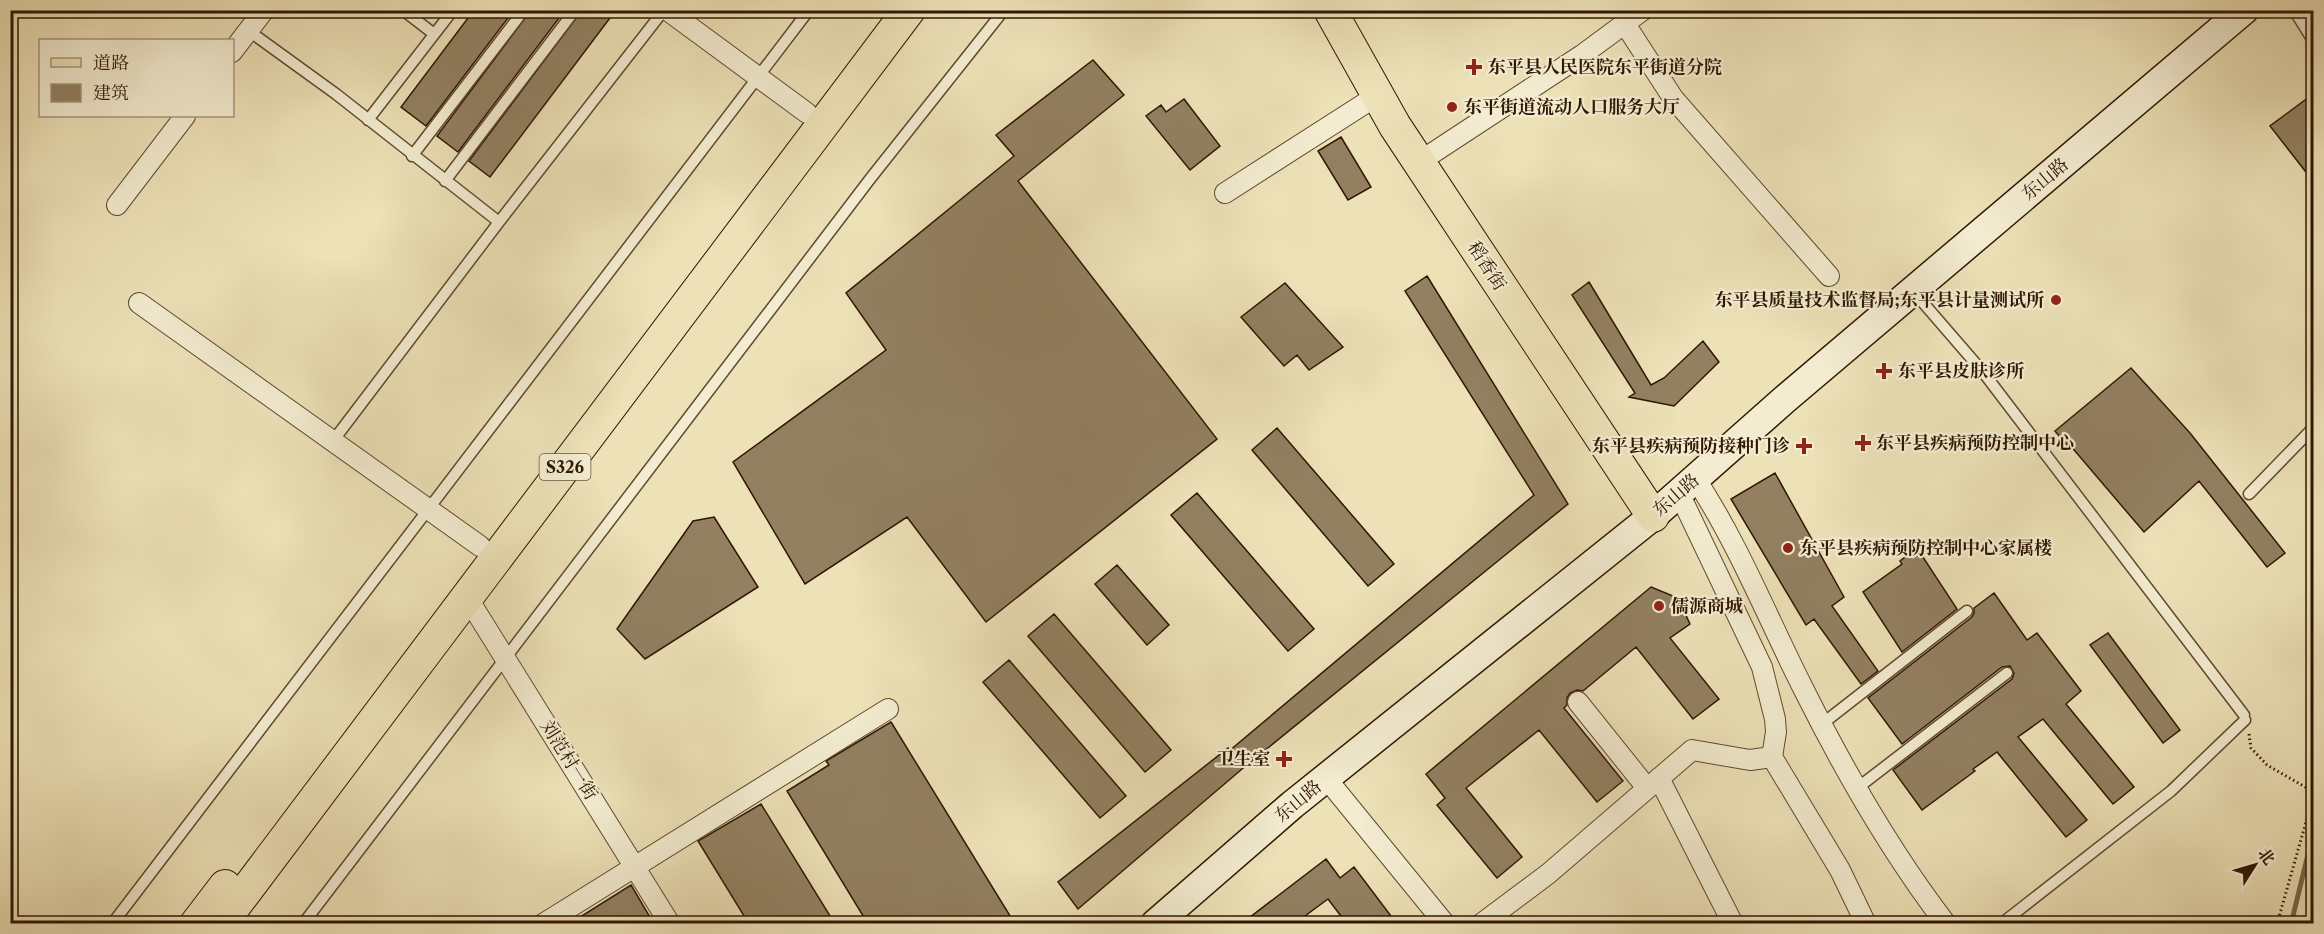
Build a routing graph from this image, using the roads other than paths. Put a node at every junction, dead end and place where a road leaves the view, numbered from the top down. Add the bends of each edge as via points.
1 (264, 10) edge
2 (403, 10) edge
3 (453, 10) edge
4 (524, 10) edge
5 (575, 10) edge
6 (666, 10) edge
7 (809, 10) edge
8 (884, 10) edge
9 (909, 10) edge
10 (1004, 10) edge
11 (1330, 10) edge
12 (1643, 10) edge
13 (2244, 10) edge
14 (2294, 10) edge
15 (1625, 24) junction
16 (249, 31) junction
17 (434, 34) junction
18 (2313, 42) edge
19 (234, 50) edge
20 (759, 78) junction
21 (1378, 95) junction
22 (807, 113) junction
23 (184, 117) edge
24 (368, 120) junction
25 (412, 156) junction
26 (1419, 162) junction
27 (444, 181) junction
28 (1225, 193) dead end
29 (117, 206) dead end
30 (499, 222) junction
31 (1829, 276) dead end
32 (1913, 291) junction
33 (139, 303) dead end
34 (2313, 427) edge
35 (333, 441) junction
36 (1687, 486) junction
37 (2249, 495) dead end
38 (429, 510) junction
39 (1653, 516) junction
40 (480, 546) junction
41 (467, 597) junction
42 (1967, 611) dead end
43 (505, 657) junction
44 (2007, 673) dead end
45 (1578, 702) dead end
46 (888, 709) dead end
47 (1822, 724) junction
48 (1772, 757) junction
49 (1326, 778) junction
50 (1653, 783) junction
51 (1856, 789) junction
52 (635, 867) junction
53 (112, 924) edge
54 (196, 924) edge
55 (221, 924) edge
56 (303, 924) edge
57 (543, 924) edge
58 (670, 924) edge
59 (1155, 924) edge
60 (1445, 924) edge
61 (1481, 924) edge
62 (1733, 924) edge
63 (1866, 924) edge
64 (1946, 924) edge
65 (2001, 924) edge

1 - 16 street
2 - 17 lane
3 - 17 lane
4 - 25 lane
5 - 27 lane
6 - 20 street
6 - 30 lane
7 - 20 lane
8 - 22 main road, S326
9 - 41 main road, S326
10 - 43 lane
11 - 21 main road, 稻香街
12 - 15 street
13 - 32 street, 东山路
14 - 18 lane
15 - 26 street
15 - 31 street via 1673,98
16 - 19 street
16 - 24 lane
17 - 24 lane
20 - 22 street
20 - 38 lane
21 - 26 main road, 稻香街
21 - 28 street
22 - 40 main road, S326
23 - 29 street
24 - 25 lane
25 - 27 lane
26 - 39 main road, 稻香街
27 - 30 lane
30 - 35 lane
32 - 36 street, 东山路
32 - 65 lane via 1983,372 2245,717 2171,791
33 - 35 street
34 - 37 lane
35 - 38 street
36 - 39 street, 东山路
36 - 47 street via 1719,515
36 - 48 street via 1762,667 1775,719
38 - 40 street
38 - 53 lane
39 - 49 street, 东山路
40 - 54 main road, S326
41 - 43 street, 刘范村一街
41 - 55 main road, S326
42 - 47 lane
43 - 52 street, 刘范村一街
43 - 56 lane
44 - 51 lane
45 - 50 street
46 - 52 street
47 - 51 street
48 - 50 street via 1750,760 1692,750
48 - 63 street via 1840,870
49 - 59 street, 东山路
49 - 60 street
50 - 61 street via 1548,874
50 - 62 street
51 - 64 street
52 - 57 street
52 - 58 street, 刘范村一街

